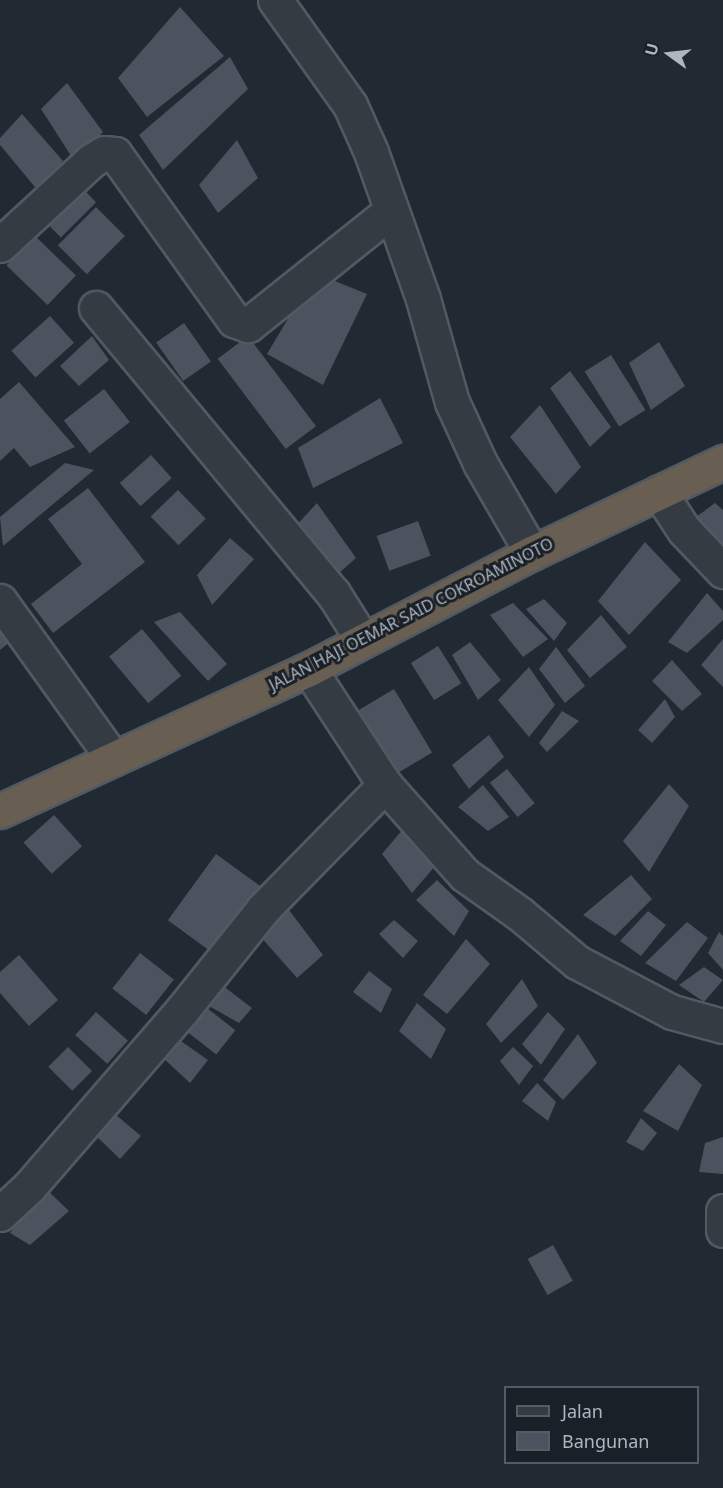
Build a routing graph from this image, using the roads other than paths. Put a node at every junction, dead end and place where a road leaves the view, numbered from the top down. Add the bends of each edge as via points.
1 (275, 0) edge
2 (391, 211) junction
3 (0, 245) edge
4 (96, 308) dead end
5 (723, 462) edge
6 (659, 492) junction
7 (532, 553) junction
8 (723, 572) edge
9 (0, 601) edge
10 (362, 639) junction
11 (309, 669) junction
12 (112, 757) junction
13 (385, 785) junction
14 (0, 811) edge
15 (723, 1026) edge
16 (723, 1211) edge
17 (0, 1214) edge
18 (723, 1230) edge

1 - 2 street via 350,105
2 - 3 street via 248,325 234,321 115,154 104,153 92,160
2 - 7 street via 423,299 452,402 480,463
4 - 10 street via 333,593
5 - 6 highway, JALAN HAJI OEMAR SAID COKROAMINOTO
6 - 7 highway, JALAN HAJI OEMAR SAID COKROAMINOTO
6 - 8 street via 684,530
7 - 10 highway, JALAN HAJI OEMAR SAID COKROAMINOTO
9 - 12 street
10 - 11 highway, JALAN HAJI OEMAR SAID COKROAMINOTO
11 - 12 highway, JALAN HAJI OEMAR SAID COKROAMINOTO
11 - 13 street
12 - 14 highway, JALAN HAJI OEMAR SAID COKROAMINOTO
13 - 15 street via 465,875 577,962 672,1012
13 - 17 street via 263,909 183,1009 29,1187
16 - 18 street

